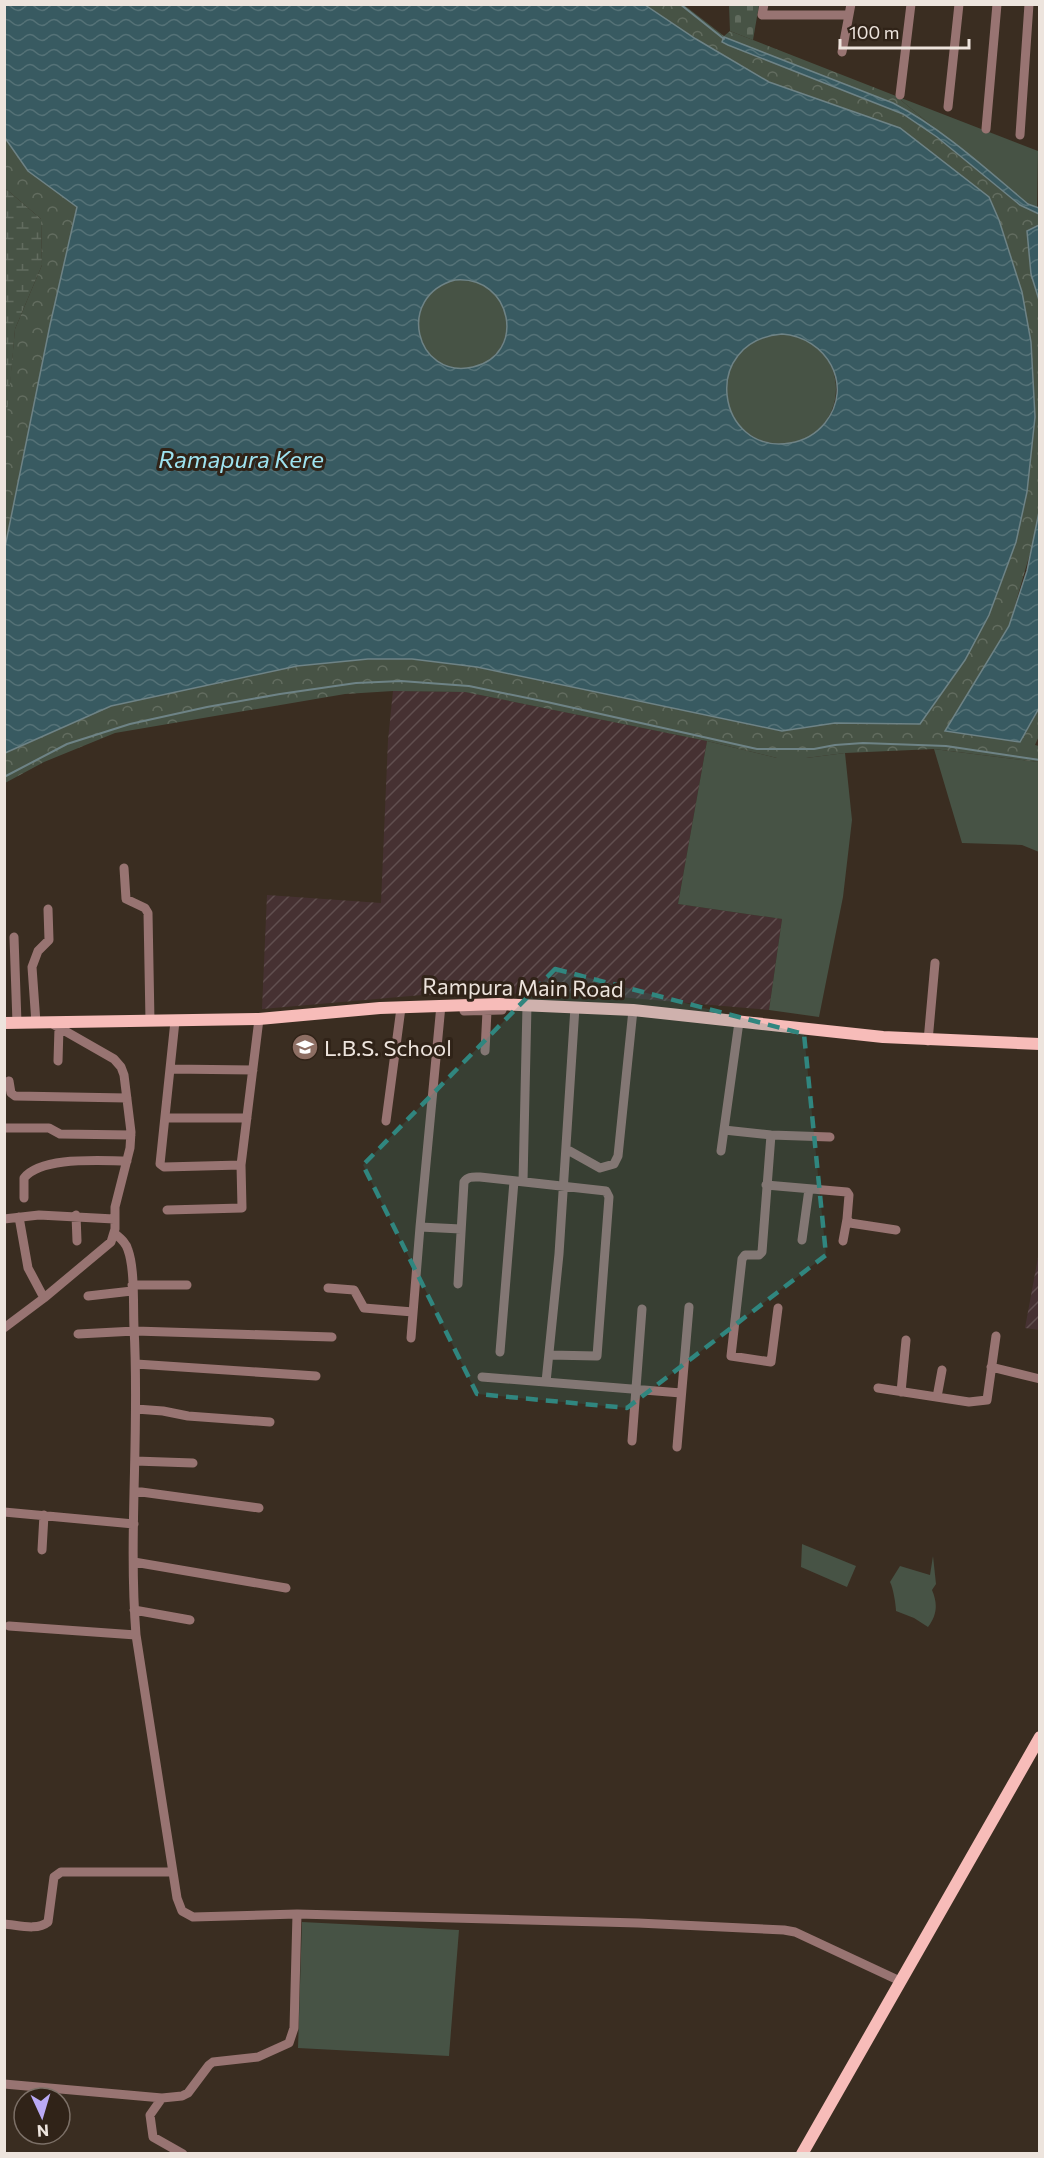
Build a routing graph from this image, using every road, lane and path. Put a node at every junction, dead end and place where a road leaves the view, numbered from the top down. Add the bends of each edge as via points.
1 (764, 4) edge
2 (851, 4) edge
3 (911, 4) edge
4 (959, 4) edge
5 (997, 4) edge
6 (1029, 4) edge
7 (849, 15) junction
8 (842, 52) dead end
9 (900, 95) dead end
10 (948, 107) dead end
11 (986, 129) dead end
12 (1020, 135) dead end
13 (124, 868) dead end
14 (48, 909) dead end
15 (14, 937) dead end
16 (934, 963) dead end
17 (504, 1004) junction
18 (441, 1005) junction
19 (461, 1005) junction
20 (527, 1005) junction
21 (575, 1007) junction
22 (401, 1008) junction
23 (633, 1010) junction
24 (487, 1011) junction
25 (259, 1019) junction
26 (150, 1021) junction
27 (175, 1021) junction
28 (739, 1022) junction
29 (10, 1023) edge
30 (48, 1024) junction
31 (928, 1041) junction
32 (1040, 1044) edge
33 (485, 1051) dead end
34 (58, 1061) dead end
35 (170, 1069) junction
36 (253, 1070) junction
37 (9, 1082) dead end
38 (127, 1098) junction
39 (165, 1118) junction
40 (247, 1118) junction
41 (387, 1121) dead end
42 (4, 1128) edge
43 (724, 1130) junction
44 (771, 1135) junction
45 (131, 1136) junction
46 (830, 1137) dead end
47 (566, 1149) junction
48 (721, 1151) dead end
49 (127, 1161) junction
50 (241, 1165) junction
51 (518, 1182) junction
52 (564, 1185) junction
53 (766, 1185) junction
54 (808, 1189) junction
55 (24, 1198) dead end
56 (167, 1210) dead end
57 (76, 1215) junction
58 (19, 1217) junction
59 (114, 1218) junction
60 (4, 1219) edge
61 (847, 1219) junction
62 (420, 1227) junction
63 (461, 1229) junction
64 (896, 1230) dead end
65 (114, 1233) junction
66 (802, 1240) dead end
67 (77, 1241) dead end
68 (843, 1241) dead end
69 (458, 1284) dead end
70 (187, 1285) dead end
71 (132, 1288) junction
72 (328, 1288) dead end
73 (88, 1296) dead end
74 (44, 1298) junction
75 (689, 1307) dead end
76 (778, 1308) dead end
77 (642, 1309) dead end
78 (413, 1312) junction
79 (4, 1328) edge
80 (135, 1330) junction
81 (78, 1334) dead end
82 (996, 1336) dead end
83 (332, 1337) dead end
84 (411, 1338) dead end
85 (906, 1340) dead end
86 (500, 1352) dead end
87 (549, 1354) junction
88 (136, 1364) junction
89 (991, 1367) junction
90 (942, 1370) dead end
91 (316, 1376) dead end
92 (482, 1377) dead end
93 (1040, 1379) edge
94 (546, 1382) junction
95 (878, 1388) dead end
96 (636, 1390) junction
97 (901, 1392) junction
98 (681, 1394) junction
99 (937, 1397) junction
100 (136, 1409) junction
101 (270, 1422) dead end
102 (632, 1441) dead end
103 (677, 1447) dead end
104 (135, 1461) junction
105 (193, 1464) dead end
106 (134, 1491) junction
107 (259, 1508) dead end
108 (4, 1512) edge
109 (44, 1515) junction
110 (134, 1524) junction
111 (42, 1550) dead end
112 (134, 1562) junction
113 (286, 1588) dead end
114 (134, 1610) junction
115 (190, 1620) dead end
116 (9, 1626) dead end
117 (136, 1635) junction
118 (1040, 1737) edge
119 (173, 1872) junction
120 (297, 1914) junction
121 (4, 1924) edge
122 (900, 1981) junction
123 (4, 2084) edge
124 (162, 2098) junction
125 (183, 2154) edge
126 (801, 2154) edge

1 - 7 street via 762,15
2 - 7 street
3 - 9 street
4 - 10 street
5 - 11 street
6 - 12 street
7 - 8 street
13 - 26 street via 126,899 148,913
14 - 30 street via 48,940 32,967
15 - 29 street
16 - 31 street
17 - 19 main road, Rampura Main Road
17 - 20 main road, Rampura Main Road
17 - 24 street via 503,1010
18 - 19 main road, Rampura Main Road
18 - 22 main road, Rampura Main Road
18 - 62 street
19 - 24 street via 462,1011
20 - 21 main road, Rampura Main Road
20 - 51 street
21 - 23 main road, Rampura Main Road
21 - 47 street
22 - 25 main road, Rampura Main Road
22 - 41 street
23 - 28 main road, Rampura Main Road
23 - 47 street via 618,1156 614,1164 600,1168
24 - 33 street
25 - 27 main road, Rampura Main Road
25 - 36 street
26 - 27 main road, Rampura Main Road
26 - 30 main road, Rampura Main Road
27 - 35 street
28 - 31 main road, Rampura Main Road
28 - 43 street
29 - 30 main road, Rampura Main Road
30 - 34 street
30 - 38 street via 114,1059 124,1075
31 - 32 main road, Rampura Main Road
35 - 36 street
35 - 39 street
36 - 40 street
37 - 38 street via 15,1096
38 - 45 street
39 - 40 street
39 - 50 street via 162,1167
40 - 50 street
42 - 45 street via 42,1127 60,1134
43 - 44 street
43 - 48 street
44 - 46 street
44 - 53 street
45 - 49 street
47 - 52 street
49 - 55 street via 72,1161 37,1169 24,1178
49 - 59 street
50 - 56 street via 242,1208
51 - 52 street
51 - 63 street via 470,1176 466,1179
51 - 86 street
52 - 87 street
52 - 87 street via 603,1190 609,1197 597,1356
53 - 54 street
53 - 76 street via 762,1252 742,1259 731,1356 771,1362
54 - 61 street via 847,1192
54 - 66 street
57 - 58 street
57 - 59 street
57 - 67 street
58 - 60 street
58 - 74 street via 28,1268
59 - 65 street
61 - 64 street via 849,1223
61 - 68 street
62 - 63 street
62 - 78 street
63 - 69 street
65 - 71 street via 128,1248
65 - 74 street via 111,1242
70 - 71 street
71 - 73 street
71 - 80 street
72 - 78 street via 354,1290 364,1308
74 - 79 street
75 - 98 street
77 - 96 street
78 - 84 street
80 - 81 street
80 - 83 street
80 - 88 street
82 - 89 street
85 - 97 street
87 - 94 street
88 - 91 street
88 - 100 street
89 - 93 street
89 - 99 street via 987,1400 969,1402
90 - 99 street
92 - 94 street
94 - 96 street
95 - 97 street
96 - 98 street
96 - 102 street
97 - 99 street
98 - 103 street
100 - 101 street
100 - 104 street
104 - 105 street
104 - 106 street
106 - 107 street
106 - 110 street
108 - 109 street
109 - 110 street
109 - 111 street
110 - 112 street
112 - 113 street
112 - 114 street
114 - 115 street
114 - 117 street
116 - 117 street
117 - 119 street
118 - 122 main road
119 - 120 street via 177,1898 188,1916
119 - 121 street via 61,1872 54,1877 48,1922 37,1927
120 - 122 street via 784,1930
120 - 124 street via 294,2028 289,2043 264,2056 213,2062 188,2093
122 - 126 main road
123 - 124 street
124 - 125 street via 150,2115 153,2137

